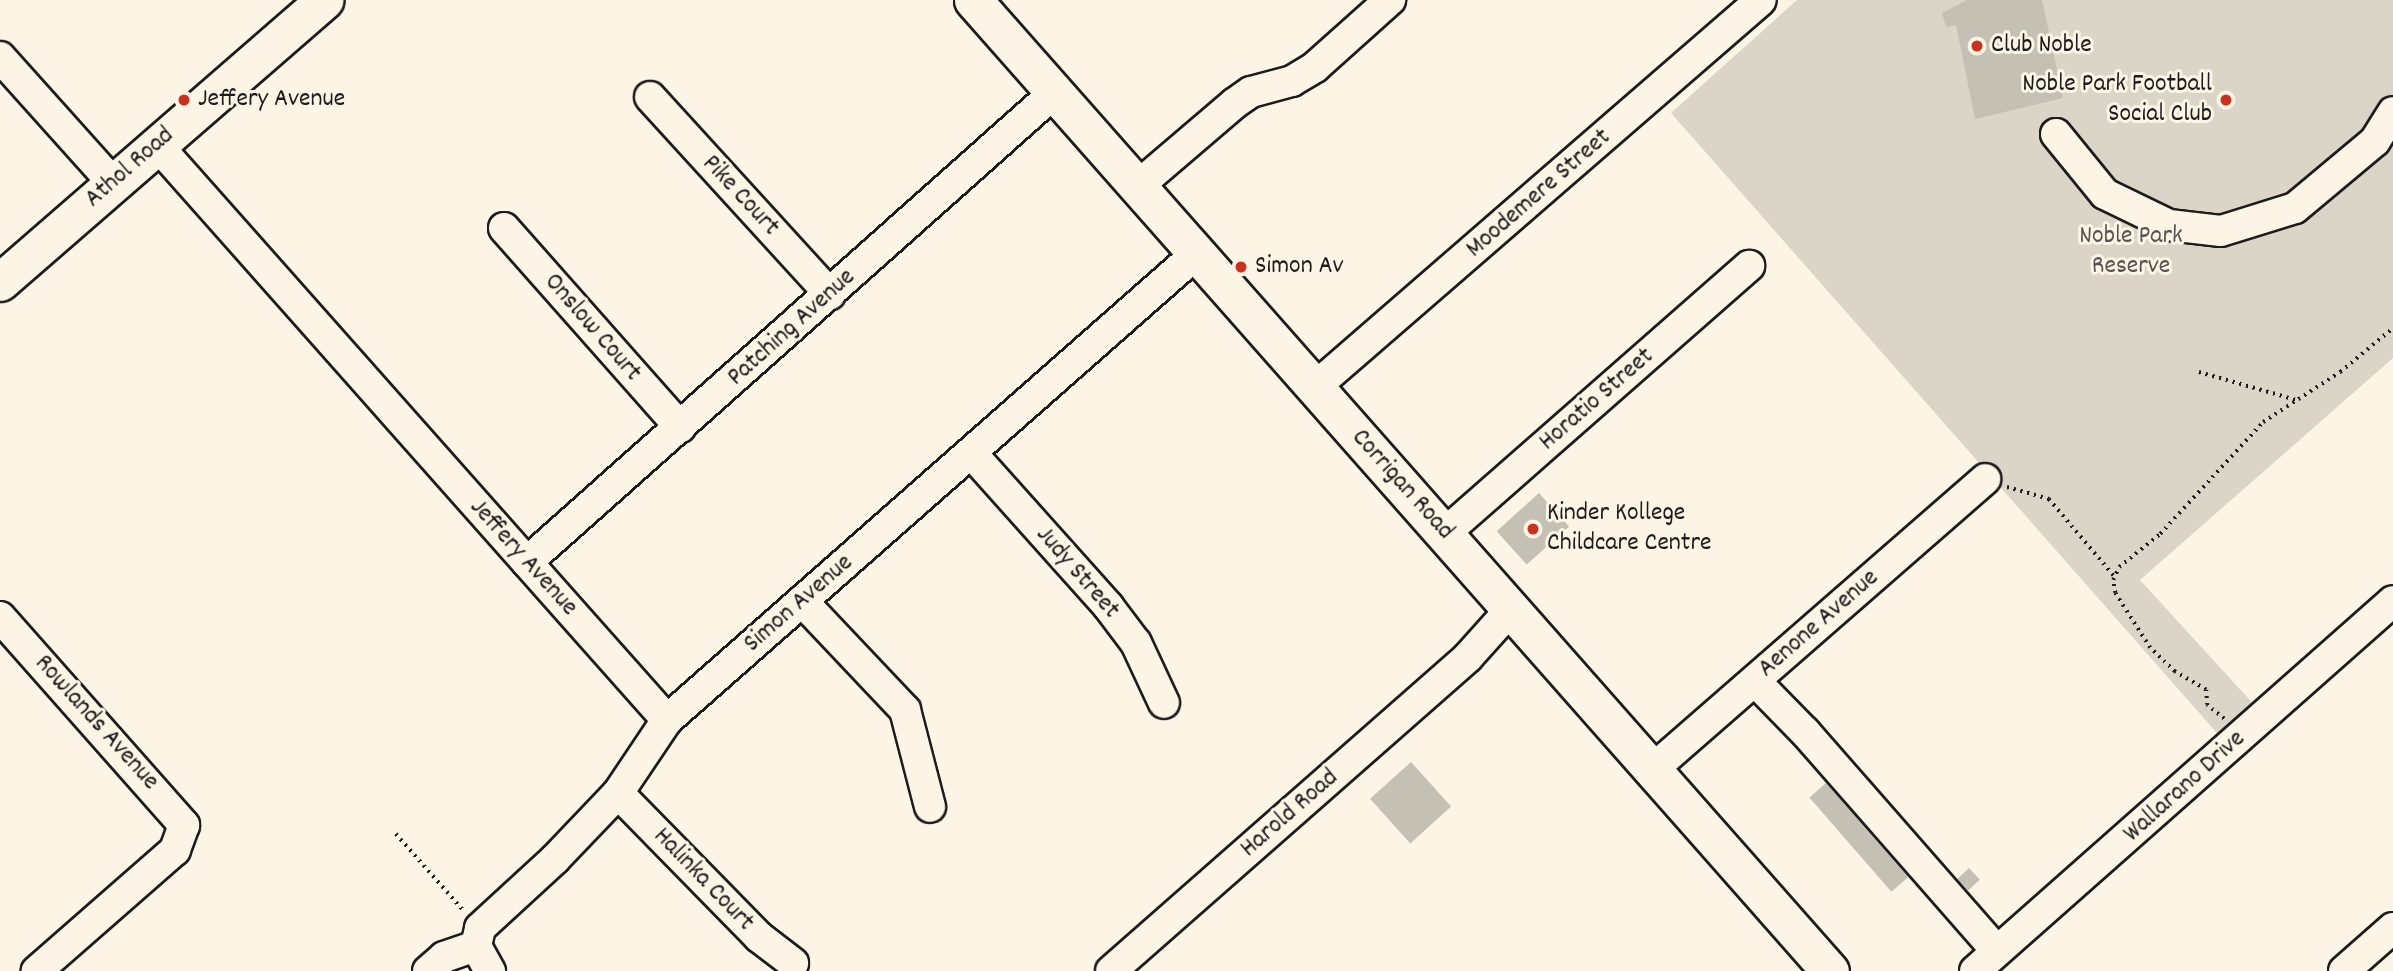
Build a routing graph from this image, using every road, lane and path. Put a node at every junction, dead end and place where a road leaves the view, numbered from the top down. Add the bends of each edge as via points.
1 (324, 0) edge
2 (973, 0) edge
3 (1390, 0) edge
4 (1762, 0) edge
5 (0, 57) edge
6 (1055, 92) junction
7 (650, 97) dead end
8 (2393, 112) edge
9 (2056, 134) dead end
10 (157, 145) junction
11 (113, 183) junction
12 (1139, 186) junction
13 (504, 228) dead end
14 (1197, 253) junction
15 (1749, 266) dead end
16 (0, 282) edge
17 (830, 293) junction
18 (2393, 328) edge
19 (2199, 372) dead end
20 (1315, 387) junction
21 (2296, 400) junction
22 (680, 427) junction
23 (972, 455) junction
24 (1985, 479) joint
25 (1445, 533) junction
26 (527, 562) junction
27 (2115, 576) junction
28 (802, 601) junction
29 (2393, 601) edge
30 (1517, 615) junction
31 (4, 631) edge
32 (1755, 681) junction
33 (1164, 703) dead end
34 (667, 720) junction
35 (2247, 733) junction
36 (1653, 769) junction
37 (618, 793) junction
38 (930, 807) dead end
39 (396, 834) dead end
40 (2393, 928) edge
41 (482, 948) edge
42 (1997, 951) junction
43 (793, 962) dead end
44 (37, 971) edge
45 (428, 971) edge
46 (1111, 971) edge
47 (1830, 971) edge
48 (1975, 971) edge
49 (2344, 971) edge

1 - 10 main road, Athol Road
2 - 6 main road, Corrigan Road
3 - 12 street via 1315,67 1235,103
4 - 20 street, Moodemere Street
5 - 11 street
6 - 12 main road, Corrigan Road
6 - 17 street, Patching Avenue
7 - 17 street, Pike Court
8 - 9 street via 2375,141 2295,208 2221,231 2169,225 2105,194
10 - 11 main road, Athol Road
10 - 26 street, Jeffery Avenue
11 - 16 main road, Athol Road
12 - 14 main road, Corrigan Road
13 - 22 street, Onslow Court
14 - 20 main road, Corrigan Road
14 - 23 street, Simon Avenue
15 - 25 street, Horatio Street
17 - 22 street, Patching Avenue
18 - 21 path via 2340,372
19 - 21 path
20 - 25 main road, Corrigan Road
21 - 27 path via 2263,422
22 - 26 street, Patching Avenue
23 - 28 street, Simon Avenue
23 - 33 street, Judy Street via 1108,606 1136,643
24 - 27 path via 2049,499
24 - 32 street, Aenone Avenue
25 - 30 main road, Corrigan Road
26 - 34 street, Jeffery Avenue
27 - 35 path via 2115,593 2150,648 2175,672 2206,690 2207,705 2214,713
28 - 34 street, Simon Avenue
28 - 38 street via 905,710
29 - 35 street, Wallarano Drive
30 - 36 main road, Corrigan Road
30 - 46 street, Harold Road
31 - 44 street, Rowlands Avenue via 178,814 184,833 176,850
32 - 36 street, Aenone Avenue
32 - 42 street
34 - 37 street, Simon Avenue
35 - 42 street, Wallarano Drive
36 - 47 main road, Corrigan Road
37 - 41 street, Simon Avenue via 555,859
37 - 43 street, Halinka Court via 759,937
39 - 41 path
40 - 49 street
41 - 45 street, Simon Avenue via 444,957
42 - 48 street, Wallarano Drive

